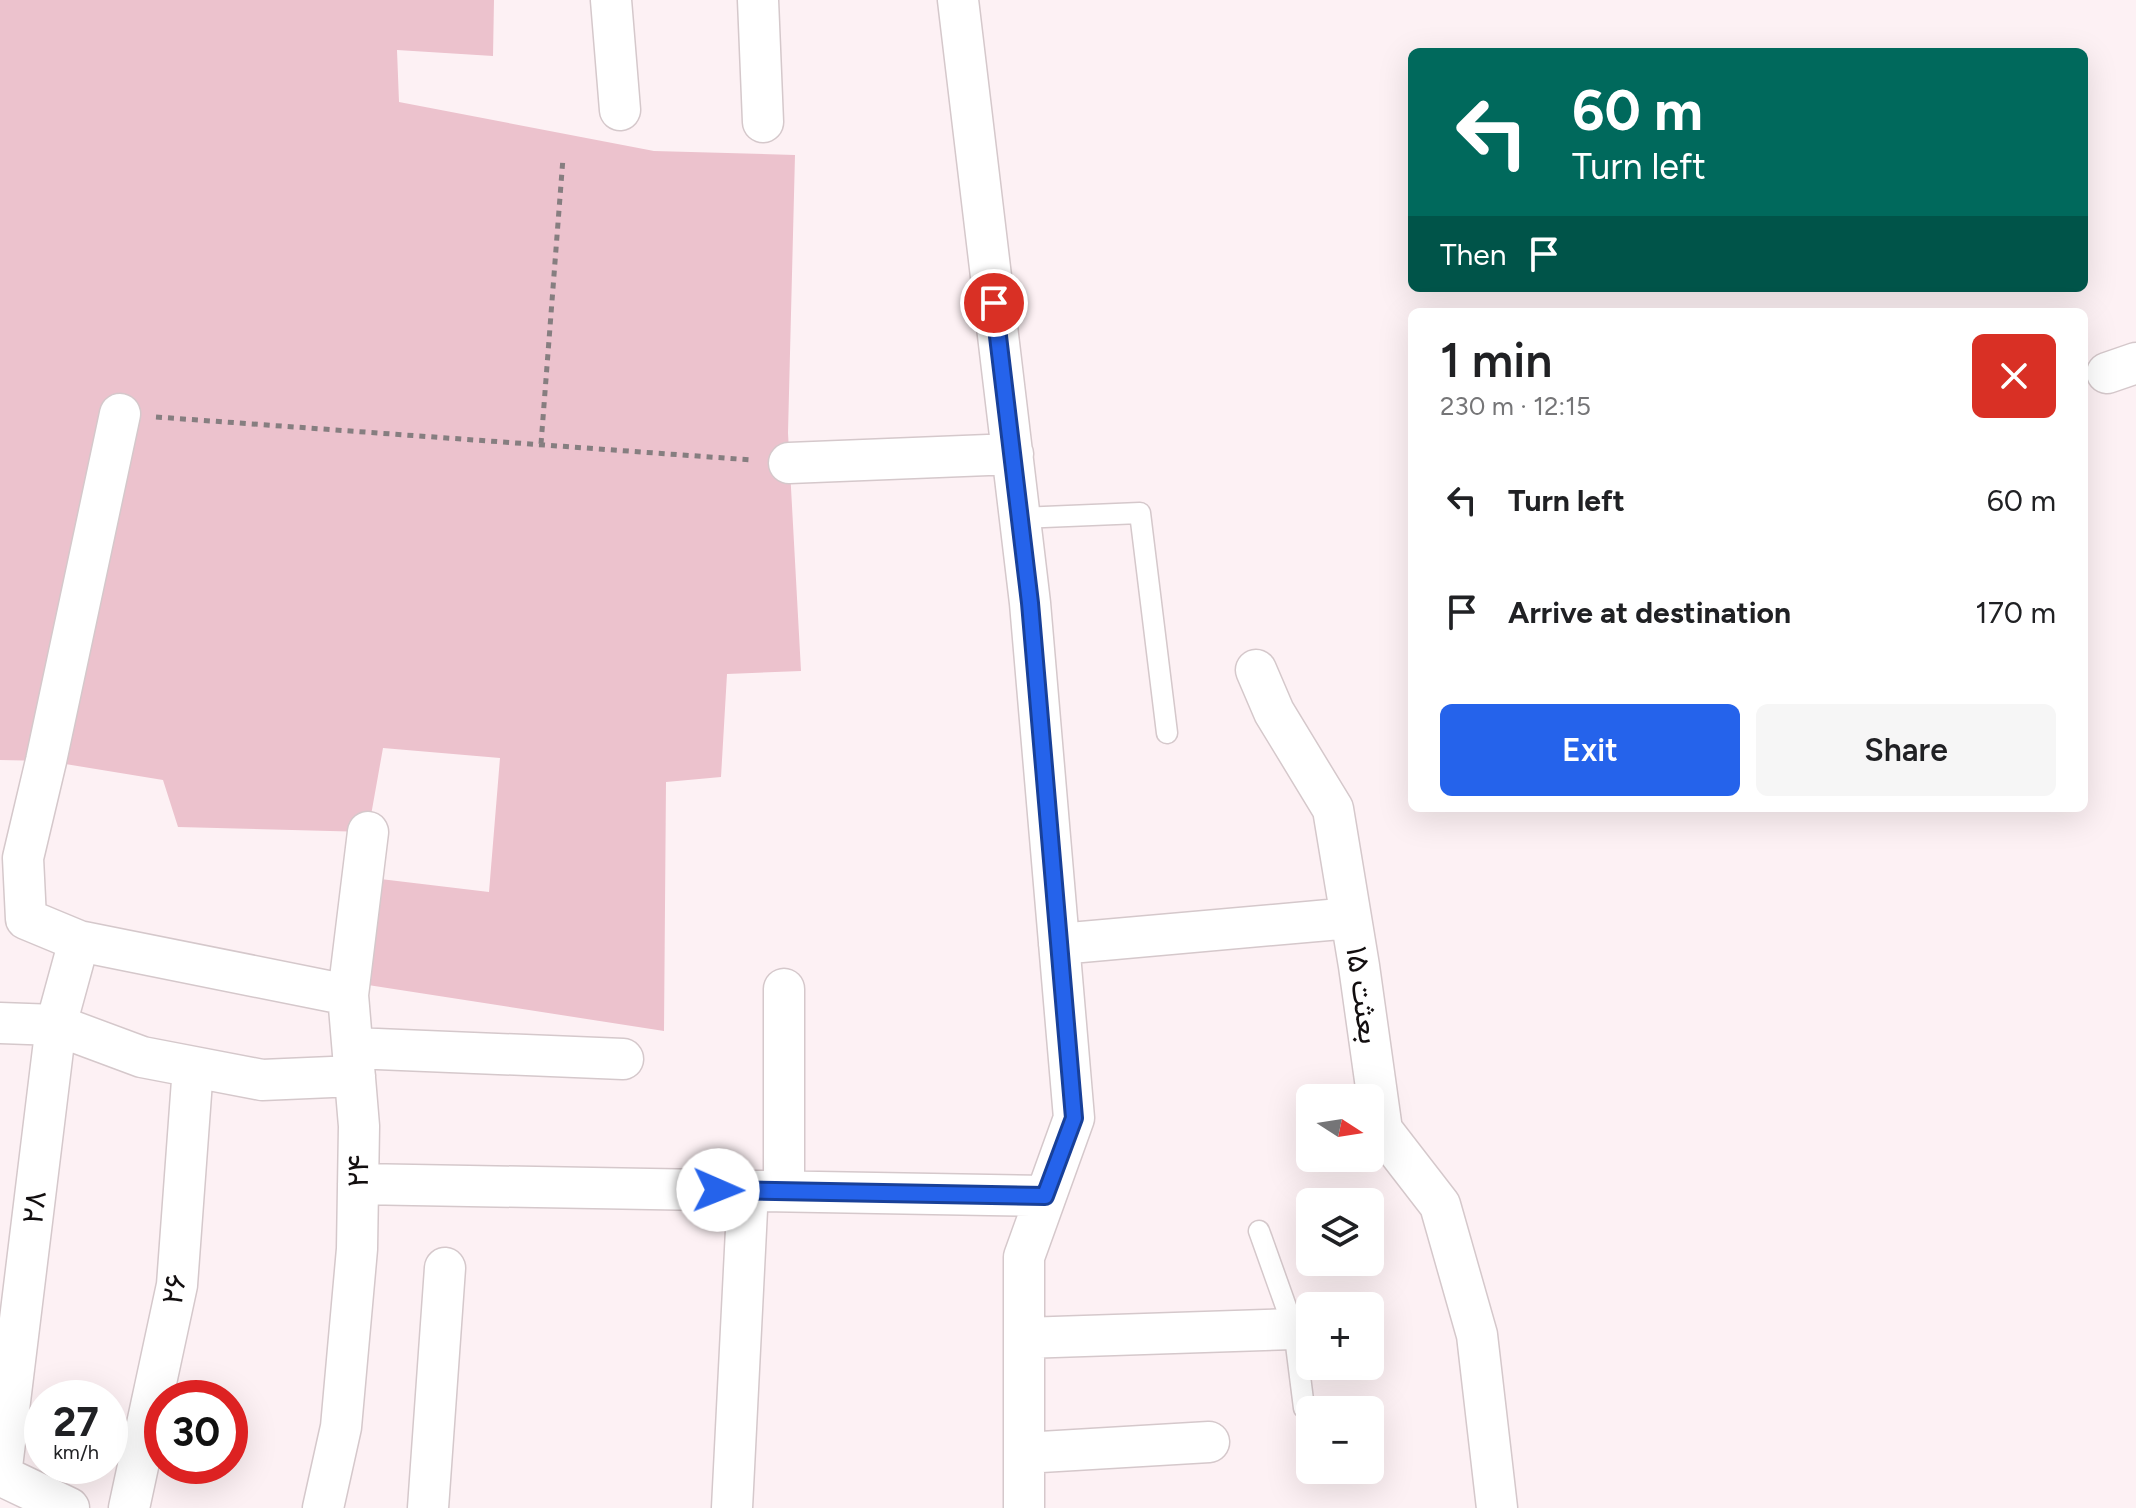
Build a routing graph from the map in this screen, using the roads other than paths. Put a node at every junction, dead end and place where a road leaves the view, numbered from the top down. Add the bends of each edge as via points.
1 (611, 0) edge
2 (758, 0) edge
3 (958, 0) edge
4 (620, 110) dead end
5 (763, 122) dead end
6 (120, 414) road end
7 (1013, 454) junction
8 (789, 463) road end
9 (1020, 518) junction
10 (1256, 670) dead end
11 (1167, 733) dead end
12 (368, 832) dead end
13 (1351, 918) junction
14 (79, 941) junction
15 (1059, 944) junction
16 (784, 989) dead end
17 (348, 995) junction
18 (0, 1023) edge
19 (56, 1025) junction
20 (623, 1059) dead end
21 (354, 1062) junction
22 (193, 1067) junction
23 (358, 1184) junction
24 (766, 1191) junction
25 (1045, 1196) junction
26 (1259, 1231) dead end
27 (445, 1268) dead end
28 (1294, 1329) junction
29 (1024, 1338) junction
30 (1302, 1396) edge
31 (1209, 1442) dead end
32 (1024, 1453) junction
33 (1, 1475) edge
34 (68, 1508) edge
35 (129, 1508) edge
36 (323, 1508) edge
37 (428, 1508) edge
38 (732, 1508) edge
39 (1024, 1508) edge
40 (1497, 1508) edge

1 - 4 street
2 - 5 street
3 - 7 street
6 - 14 street via 23,858 26,919
7 - 8 street
7 - 9 street
9 - 11 lane via 1140,513
9 - 15 street
10 - 13 street, بعثت ۱۵ via 1274,712 1333,809
12 - 17 street, ۲۴
13 - 15 street
13 - 40 street, بعثت ۱۵ via 1382,1130 1440,1205 1477,1335
14 - 17 street
14 - 19 street, ۲۸
15 - 25 street via 1074,1118
16 - 24 street
17 - 21 street, ۲۴
18 - 19 street
19 - 22 street via 142,1057
19 - 33 street, ۲۸
20 - 21 street
21 - 22 street via 262,1080
21 - 23 street, ۲۴
22 - 35 street, ۲۶ via 177,1285
23 - 24 street
23 - 36 street, ۲۴ via 341,1427
24 - 25 street
24 - 38 street
25 - 29 street via 1024,1257
26 - 28 lane
27 - 37 street
28 - 29 street
28 - 30 lane
29 - 32 street
31 - 32 street
32 - 39 street
33 - 34 street

